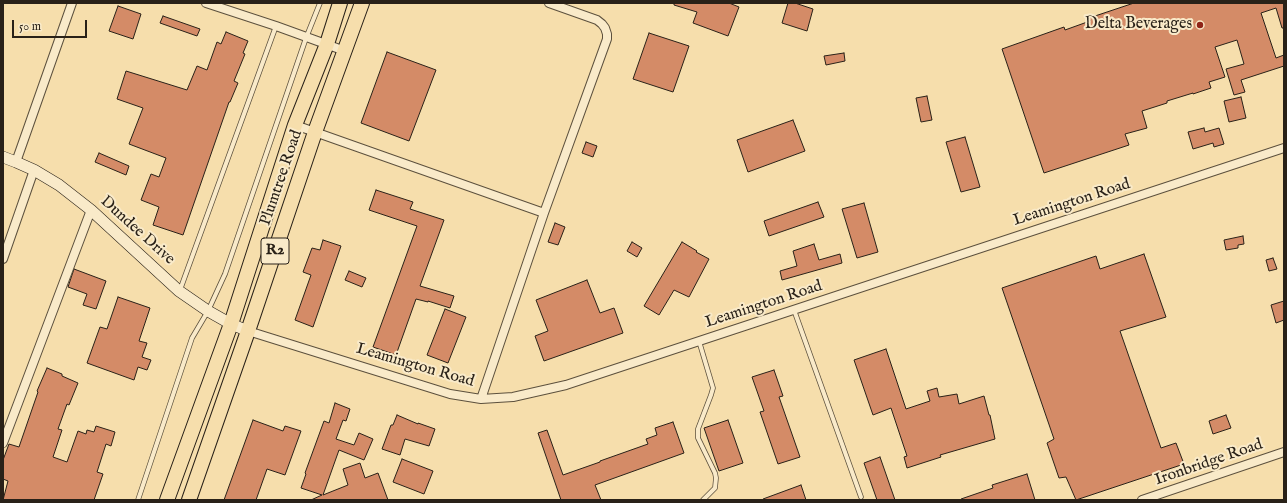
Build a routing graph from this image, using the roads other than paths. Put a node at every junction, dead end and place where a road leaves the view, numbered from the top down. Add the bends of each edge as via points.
1 (72, 3) edge
2 (206, 3) edge
3 (320, 3) edge
4 (340, 3) edge
5 (362, 3) edge
6 (549, 3) edge
7 (276, 26) junction
8 (306, 38) junction
9 (327, 44) junction
10 (345, 51) junction
11 (295, 125) junction
12 (315, 132) junction
13 (1284, 148) edge
14 (3, 157) edge
15 (16, 162) junction
16 (34, 170) junction
17 (91, 210) junction
18 (544, 213) junction
19 (3, 259) edge
20 (179, 291) junction
21 (793, 310) junction
22 (208, 311) junction
23 (231, 324) junction
24 (248, 331) junction
25 (699, 341) junction
26 (481, 398) junction
27 (3, 443) edge
28 (1284, 452) edge
29 (861, 497) dead end
30 (138, 500) edge
31 (167, 500) edge
32 (189, 500) edge
33 (703, 500) edge
34 (1142, 500) edge

1 - 15 street
2 - 7 street
3 - 8 lane
4 - 9 highway, Plumtree Road / R2
5 - 10 highway, Plumtree Road / R2
6 - 18 street via 597,20 605,28 608,39
7 - 8 street
7 - 20 lane
8 - 9 street
8 - 22 lane via 225,274
9 - 10 street
9 - 11 highway, Plumtree Road / R2
10 - 12 highway, Plumtree Road / R2
11 - 12 street
11 - 23 highway, Plumtree Road / R2
12 - 18 street
12 - 24 highway, Plumtree Road / R2
13 - 21 street, Leamington Road
14 - 15 street, Dundee Drive
15 - 16 street, Dundee Drive
16 - 17 street, Dundee Drive via 59,185
16 - 19 street
17 - 20 street, Dundee Drive
17 - 27 street
18 - 26 street
20 - 22 street, Dundee Drive
21 - 25 street, Leamington Road
21 - 29 lane
22 - 23 street, Dundee Drive
22 - 30 lane via 192,338
23 - 24 street, Dundee Drive
23 - 31 highway, Plumtree Road / R2
24 - 26 street, Leamington Road via 450,394
24 - 32 highway, Plumtree Road / R2
25 - 26 street, Leamington Road via 559,387 513,397
25 - 33 lane via 713,388 698,429 698,438 716,478 715,488
28 - 34 street, Ironbridge Road

